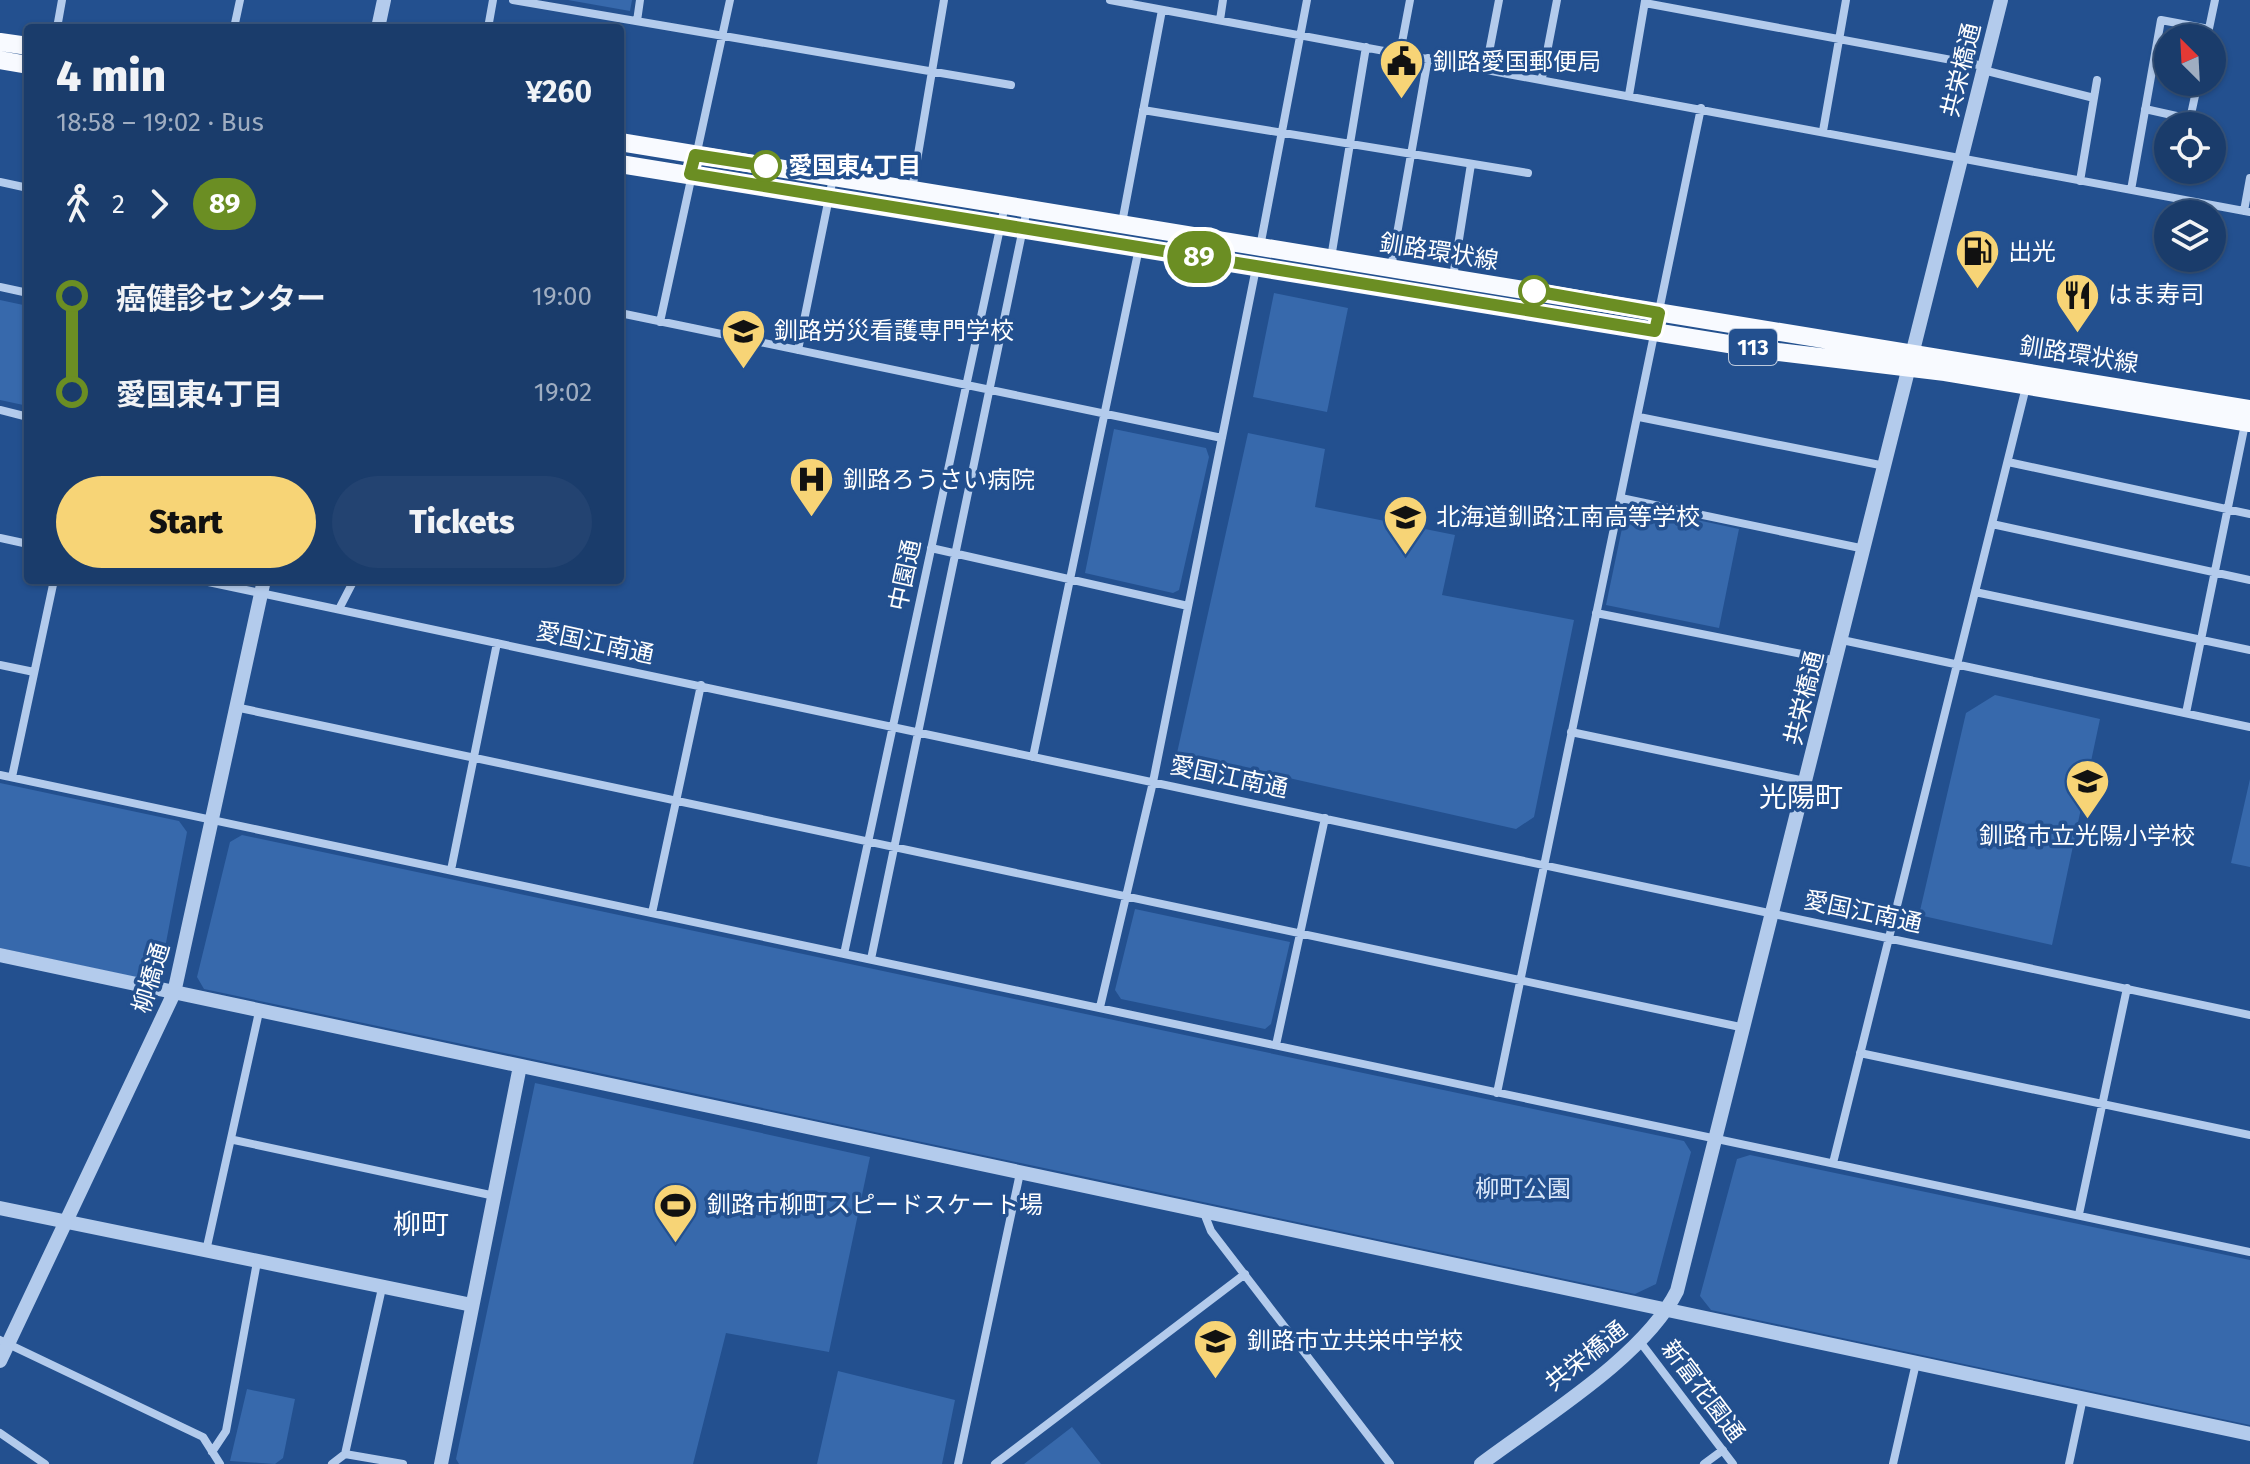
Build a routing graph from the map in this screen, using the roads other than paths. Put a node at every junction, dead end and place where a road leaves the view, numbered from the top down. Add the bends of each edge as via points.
1 (62, 0) edge
2 (240, 0) edge
3 (384, 0) edge
4 (493, 0) edge
5 (513, 0) edge
6 (640, 0) edge
7 (730, 0) edge
8 (944, 0) edge
9 (1110, 0) edge
10 (1223, 0) edge
11 (1307, 0) edge
12 (1410, 0) edge
13 (1499, 0) edge
14 (1557, 0) edge
15 (1846, 0) edge
16 (2001, 0) edge
17 (2215, 0) edge
18 (1128, 2) edge
19 (1645, 2) edge
20 (1162, 10) junction
21 (1220, 20) junction
22 (637, 21) junction
23 (58, 24) edge
24 (235, 24) edge
25 (379, 24) edge
26 (489, 24) edge
27 (2210, 24) edge
28 (722, 35) junction
29 (1301, 35) junction
30 (1839, 38) junction
31 (0, 42) edge
32 (24, 45) edge
33 (1366, 47) junction
34 (1400, 53) junction
35 (1428, 58) junction
36 (2154, 59) edge
37 (0, 60) edge
38 (24, 64) edge
39 (1486, 68) junction
40 (1984, 68) junction
41 (932, 71) junction
42 (1542, 78) junction
43 (2097, 80) dead end
44 (1011, 85) dead end
45 (1629, 95) junction
46 (2195, 96) edge
47 (2094, 98) junction
48 (1701, 108) junction
49 (2145, 109) junction
50 (1143, 110) junction
51 (1823, 131) junction
52 (1283, 134) junction
53 (624, 143) edge
54 (1350, 145) junction
55 (1412, 154) junction
56 (695, 155) junction
57 (1962, 157) junction
58 (1471, 164) junction
59 (624, 165) edge
60 (1528, 173) dead end
61 (690, 174) junction
62 (833, 177) junction
63 (2250, 178) edge
64 (2080, 181) junction
65 (0, 182) edge
66 (24, 187) edge
67 (2131, 190) junction
68 (912, 191) junction
69 (827, 199) junction
70 (1005, 205) junction
71 (1027, 209) junction
72 (2247, 211) edge
73 (1122, 223) junction
74 (1001, 225) junction
75 (1023, 229) junction
76 (1260, 247) junction
77 (1139, 248) junction
78 (1331, 258) junction
79 (1256, 267) junction
80 (1391, 269) junction
81 (1453, 277) junction
82 (0, 287) edge
83 (24, 292) edge
84 (624, 314) edge
85 (660, 322) junction
86 (1657, 322) junction
87 (798, 350) junction
88 (1912, 361) junction
89 (967, 385) junction
90 (2026, 387) junction
91 (990, 390) junction
92 (0, 410) edge
93 (1106, 414) junction
94 (24, 416) edge
95 (2248, 416) edge
96 (1639, 417) junction
97 (1222, 438) junction
98 (2008, 462) junction
99 (1886, 467) junction
100 (1621, 498) junction
101 (2228, 509) junction
102 (2250, 514) edge
103 (1992, 524) junction
104 (0, 538) edge
105 (24, 543) edge
106 (931, 548) junction
107 (1865, 549) junction
108 (955, 553) junction
109 (2215, 572) junction
110 (1071, 580) junction
111 (2250, 580) edge
112 (53, 584) edge
113 (236, 584) edge
114 (352, 584) edge
115 (263, 587) edge
116 (1975, 592) junction
117 (1188, 606) junction
118 (339, 609) junction
119 (1596, 613) junction
120 (1842, 640) junction
121 (2201, 640) junction
122 (497, 643) junction
123 (2250, 650) edge
124 (1837, 661) junction
125 (0, 665) edge
126 (1957, 665) junction
127 (34, 672) junction
128 (701, 685) junction
129 (235, 707) junction
130 (2186, 713) junction
131 (893, 727) junction
132 (2250, 727) edge
133 (917, 732) junction
134 (1571, 732) junction
135 (1033, 757) junction
136 (473, 759) junction
137 (0, 775) edge
138 (12, 777) junction
139 (1806, 781) junction
140 (1153, 782) junction
141 (675, 803) junction
142 (1325, 818) junction
143 (214, 819) junction
144 (868, 841) junction
145 (894, 846) junction
146 (1544, 864) junction
147 (451, 870) junction
148 (1126, 897) junction
149 (652, 913) junction
150 (1774, 914) junction
151 (1300, 934) junction
152 (1889, 938) junction
153 (844, 954) junction
154 (0, 955) edge
155 (871, 959) junction
156 (1519, 979) junction
157 (2127, 988) junction
158 (174, 993) junction
159 (1100, 1007) junction
160 (259, 1012) junction
161 (2250, 1015) edge
162 (1745, 1028) junction
163 (1276, 1045) junction
164 (1860, 1053) junction
165 (520, 1066) junction
166 (1497, 1093) junction
167 (2103, 1103) junction
168 (2250, 1135) edge
169 (234, 1140) junction
170 (1717, 1140) junction
171 (1833, 1163) junction
172 (1020, 1173) junction
173 (495, 1196) junction
174 (0, 1208) edge
175 (1204, 1213) junction
176 (2079, 1214) junction
177 (66, 1221) junction
178 (206, 1251) junction
179 (2250, 1252) edge
180 (257, 1262) junction
181 (1245, 1274) junction
182 (382, 1288) junction
183 (472, 1305) junction
184 (1666, 1312) junction
185 (4, 1342) edge
186 (1641, 1343) junction
187 (0, 1361) edge
188 (1916, 1363) junction
189 (2083, 1398) junction
190 (0, 1433) edge
191 (2250, 1434) edge
192 (1723, 1450) junction
193 (212, 1452) junction
194 (345, 1454) junction
195 (45, 1464) edge
196 (220, 1464) edge
197 (332, 1464) edge
198 (403, 1464) edge
199 (441, 1464) edge
200 (958, 1464) edge
201 (995, 1464) edge
202 (1390, 1464) edge
203 (1481, 1464) edge
204 (1704, 1464) edge
205 (1733, 1464) edge
206 (1893, 1464) edge
207 (2069, 1464) edge

1 - 23 street
2 - 24 street
3 - 25 street
4 - 26 street
5 - 22 street
6 - 22 street
7 - 28 street
8 - 41 street
9 - 18 street
10 - 21 street
11 - 29 street
12 - 34 street
13 - 39 street
14 - 42 street
15 - 30 street
16 - 40 street, 共栄橋通
17 - 27 street
18 - 20 street
19 - 30 street
19 - 45 street
20 - 21 street
20 - 50 street
21 - 29 street
22 - 28 street
28 - 41 street
28 - 56 street
29 - 33 street
29 - 52 street
30 - 40 street
30 - 51 street
31 - 32 main road
33 - 34 street
33 - 54 street
34 - 35 street
35 - 39 street
35 - 55 street
36 - 49 street
37 - 38 main road
39 - 42 street
40 - 47 street
40 - 57 street, 共栄橋通
41 - 44 street
41 - 68 street
42 - 45 street
43 - 47 street
45 - 48 street
46 - 49 street via 2190,119
47 - 64 street
48 - 51 street
48 - 86 street
49 - 67 street
50 - 52 street
50 - 73 street
51 - 57 street
52 - 54 street
52 - 76 street
53 - 56 main road, 釧路環状線 / 113
54 - 55 street
54 - 78 street
55 - 58 street
55 - 80 street
56 - 61 street
56 - 62 main road, 釧路環状線 / 113
57 - 64 street
57 - 88 street, 共栄橋通
58 - 60 street
58 - 81 street
59 - 61 main road, 釧路環状線 / 113
61 - 69 main road, 釧路環状線 / 113
61 - 85 street
62 - 68 main road, 釧路環状線 / 113
62 - 69 street
63 - 72 street
64 - 67 street
65 - 66 street
67 - 72 street
68 - 70 main road, 釧路環状線 / 113
69 - 74 main road, 釧路環状線 / 113
69 - 87 street
70 - 71 main road, 釧路環状線 / 113
70 - 74 street, 中園通
71 - 73 main road, 釧路環状線 / 113
71 - 75 street, 中園通
73 - 76 main road, 釧路環状線 / 113
74 - 75 main road, 釧路環状線 / 113
74 - 89 street, 中園通
75 - 77 main road, 釧路環状線 / 113
75 - 91 street, 中園通
76 - 78 main road, 釧路環状線 / 113
76 - 79 street
77 - 79 main road, 釧路環状線 / 113
77 - 93 street
78 - 80 main road, 釧路環状線 / 113
79 - 86 main road, 釧路環状線 / 113
79 - 97 street
80 - 81 main road, 釧路環状線 / 113
81 - 86 main road, 釧路環状線 / 113
82 - 83 street
84 - 85 street
85 - 87 street
86 - 88 main road, 釧路環状線 / 113
86 - 96 street
87 - 89 street
88 - 90 main road, 釧路環状線 / 113
88 - 95 main road, 釧路環状線 / 113
88 - 99 street, 共栄橋通
89 - 91 street
89 - 106 street, 中園通
90 - 95 main road, 釧路環状線 / 113
90 - 98 street
91 - 93 street
91 - 108 street, 中園通
92 - 94 street
93 - 97 street
93 - 110 street
95 - 101 street
96 - 99 street
96 - 100 street
97 - 117 street
98 - 101 street
98 - 103 street
99 - 107 street, 共栄橋通
100 - 107 street
100 - 119 street
101 - 102 street
101 - 109 street
103 - 109 street
103 - 116 street
104 - 105 street
106 - 108 street
106 - 131 street, 中園通
107 - 120 street, 共栄橋通
108 - 110 street
108 - 133 street, 中園通
109 - 111 street
109 - 121 street
110 - 117 street
110 - 135 street
112 - 127 street
113 - 115 street, 愛国江南通
114 - 118 street
115 - 118 street, 愛国江南通
115 - 129 street, 柳橋通
116 - 121 street
116 - 126 street
117 - 140 street
118 - 122 street, 愛国江南通
119 - 124 street
119 - 134 street
120 - 124 street, 共栄橋通
120 - 126 street
121 - 123 street
121 - 130 street
122 - 128 street, 愛国江南通
122 - 136 street
124 - 139 street, 共栄橋通
125 - 127 street
126 - 130 street
126 - 152 street
127 - 138 street
128 - 131 street, 愛国江南通
128 - 141 street
129 - 136 street
129 - 143 street, 柳橋通
130 - 132 street
131 - 133 street, 愛国江南通
131 - 144 street, 中園通
133 - 135 street, 愛国江南通
133 - 145 street, 中園通
134 - 139 street
134 - 146 street
135 - 140 street, 愛国江南通
136 - 141 street
136 - 147 street
137 - 138 street
138 - 143 street
139 - 150 street, 共栄橋通
140 - 142 street, 愛国江南通
140 - 148 street
141 - 144 street
141 - 149 street
142 - 146 street, 愛国江南通
142 - 151 street
143 - 147 street
143 - 158 street, 柳橋通
144 - 145 street
144 - 153 street, 中園通
145 - 148 street
145 - 155 street, 中園通
146 - 150 street, 愛国江南通
146 - 156 street
147 - 149 street
148 - 151 street
148 - 159 street
149 - 153 street
150 - 152 street, 愛国江南通
150 - 162 street, 共栄橋通
151 - 156 street
151 - 163 street
152 - 157 street, 愛国江南通
152 - 164 street
153 - 155 street
154 - 158 street
155 - 159 street
156 - 162 street
156 - 166 street
157 - 161 street, 愛国江南通
157 - 167 street
158 - 160 street
158 - 177 street, 柳橋通
159 - 163 street
160 - 165 street
160 - 169 street
162 - 170 street, 共栄橋通
163 - 166 street
164 - 167 street
164 - 171 street
165 - 172 street
165 - 173 street
166 - 170 street
167 - 168 street
167 - 176 street
169 - 173 street
169 - 178 street
170 - 171 street
170 - 184 street, 共栄橋通 via 1677,1291
171 - 176 street
172 - 175 street
172 - 200 street
173 - 183 street
174 - 177 street
175 - 181 street via 1211,1231
175 - 184 street
176 - 179 street
177 - 178 street
177 - 185 street, 柳橋通
178 - 180 street
180 - 182 street
180 - 193 street via 226,1431
181 - 201 street
181 - 202 street
182 - 183 street
182 - 194 street
183 - 199 street
184 - 186 street, 共栄橋通
184 - 188 street
185 - 187 street, 柳橋通
185 - 193 street via 203,1437
186 - 192 street, 新富花園通
186 - 203 street, 共栄橋通
188 - 189 street
188 - 206 street
189 - 191 street
189 - 207 street
190 - 195 street
192 - 204 street
192 - 205 street, 新富花園通
193 - 196 street
194 - 197 street
194 - 198 street

